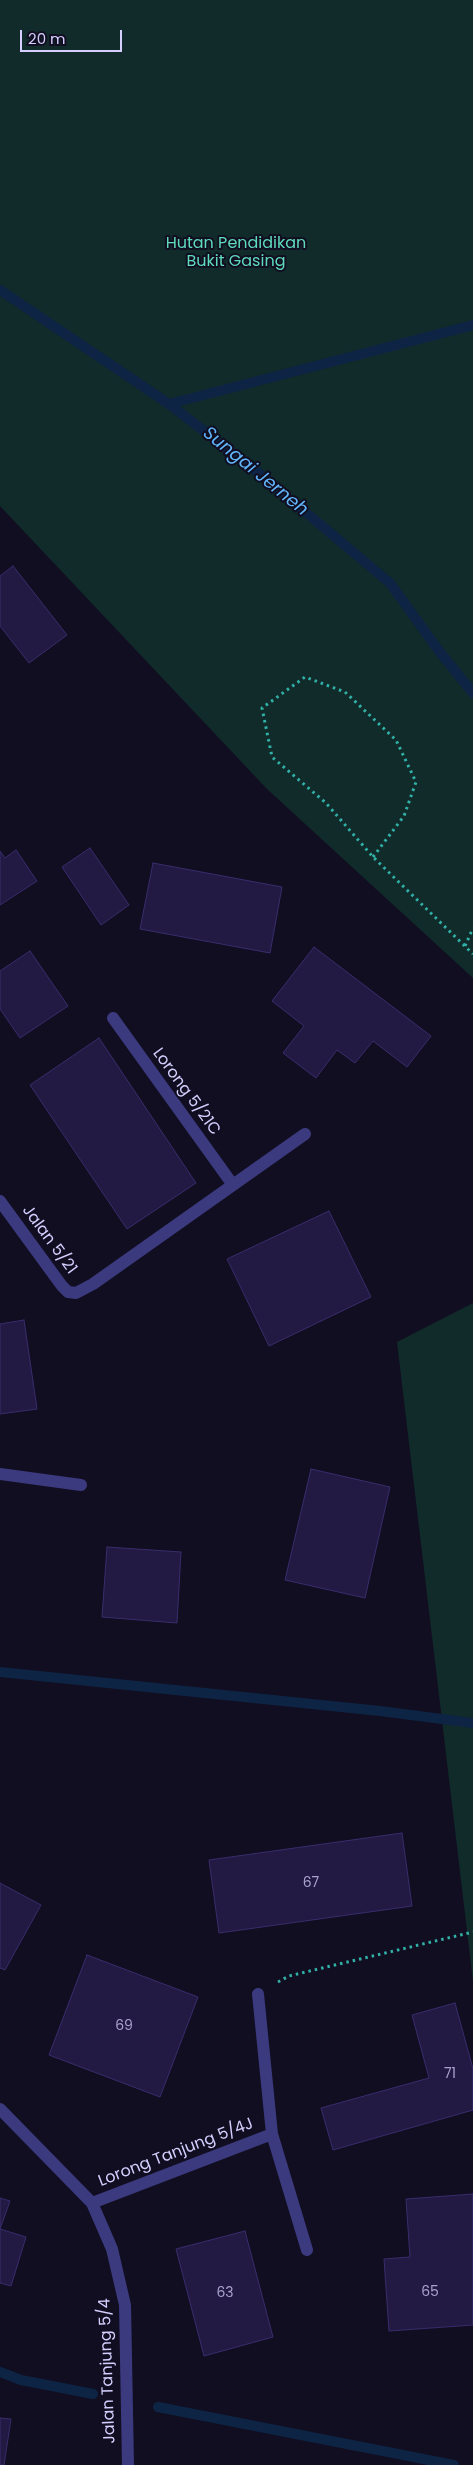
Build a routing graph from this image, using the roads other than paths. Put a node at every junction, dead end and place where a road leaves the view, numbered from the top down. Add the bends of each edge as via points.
1 (113, 1018) dead end
2 (305, 1134) dead end
3 (233, 1185) junction
4 (0, 1201) edge
5 (0, 1474) edge
6 (80, 1485) dead end
7 (258, 1994) road end
8 (0, 2109) edge
9 (272, 2134) junction
10 (92, 2203) junction
11 (308, 2250) dead end
12 (128, 2465) edge

1 - 3 street, Lorong 5/21C
2 - 3 street
3 - 4 street, Jalan 5/21 via 93,1284 76,1292 68,1292 62,1286
5 - 6 street
7 - 9 street, Lorong Tanjung 5/4J
8 - 10 street, Jalan Tanjung 5/4
9 - 10 street, Lorong Tanjung 5/4J
9 - 11 street, Lorong Tanjung 5/4J
10 - 12 street, Jalan Tanjung 5/4 via 112,2249 125,2305

